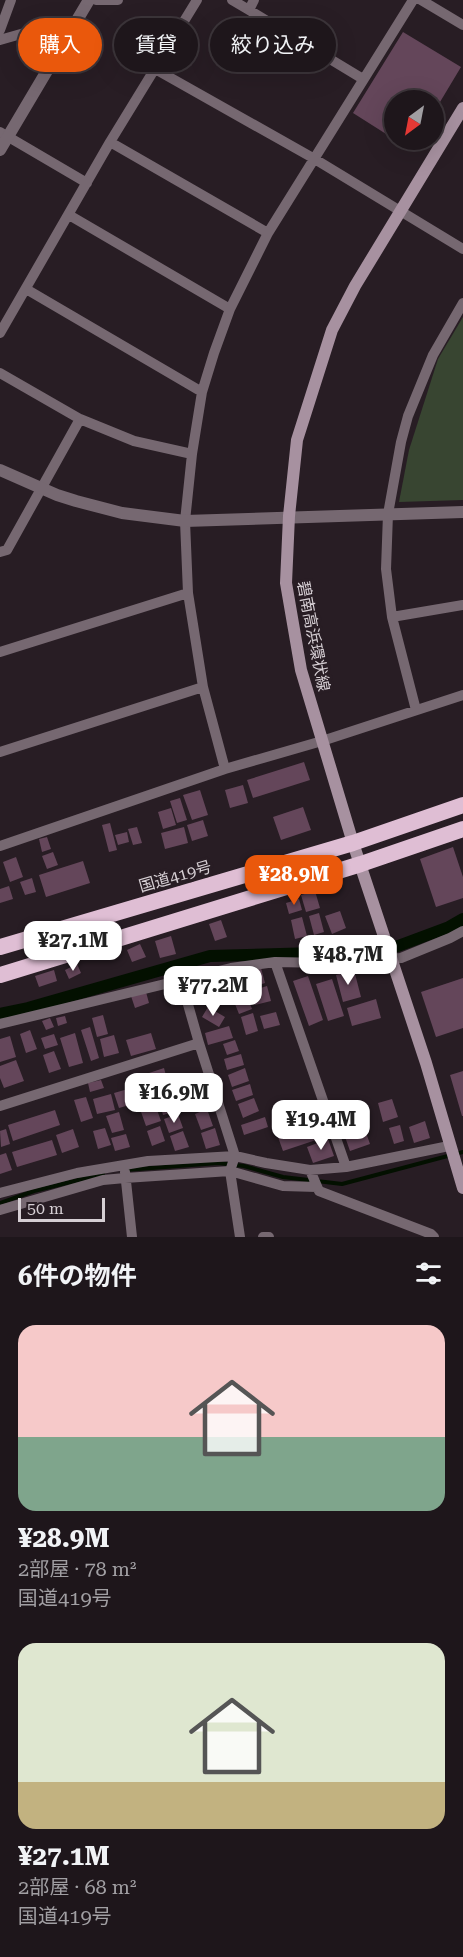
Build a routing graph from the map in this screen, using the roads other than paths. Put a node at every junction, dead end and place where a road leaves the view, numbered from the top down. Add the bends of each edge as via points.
1 (11, 0) edge
2 (89, 0) edge
3 (96, 0) edge
4 (118, 0) edge
5 (197, 0) edge
6 (232, 0) edge
7 (413, 0) edge
8 (421, 0) edge
9 (252, 5) edge
10 (77, 18) edge
11 (186, 18) edge
12 (463, 25) edge
13 (0, 30) edge
14 (18, 35) edge
15 (0, 40) edge
16 (43, 72) edge
17 (153, 72) edge
18 (160, 72) edge
19 (363, 79) junction
20 (463, 108) edge
21 (4, 134) edge
22 (110, 142) junction
23 (0, 150) edge
24 (313, 158) junction
25 (87, 183) junction
26 (401, 212) junction
27 (69, 215) junction
28 (268, 233) junction
29 (463, 249) edge
30 (26, 289) junction
31 (463, 303) edge
32 (230, 309) junction
33 (0, 333) edge
34 (0, 373) edge
35 (202, 392) junction
36 (80, 419) junction
37 (192, 454) junction
38 (0, 470) edge
39 (42, 489) junction
40 (463, 512) edge
41 (388, 514) junction
42 (289, 516) junction
43 (185, 521) junction
44 (0, 552) edge
45 (188, 593) junction
46 (463, 605) edge
47 (392, 617) junction
48 (0, 652) edge
49 (203, 687) junction
50 (463, 695) edge
51 (417, 710) junction
52 (322, 741) junction
53 (0, 752) edge
54 (225, 769) junction
55 (463, 805) edge
56 (463, 829) edge
57 (353, 843) junction
58 (0, 846) edge
59 (361, 864) junction
60 (463, 931) edge
61 (0, 947) edge
62 (391, 958) junction
63 (275, 962) junction
64 (0, 975) edge
65 (181, 980) junction
66 (0, 1024) edge
67 (199, 1043) junction
68 (0, 1106) edge
69 (450, 1147) junction
70 (235, 1156) junction
71 (346, 1167) junction
72 (125, 1171) junction
73 (230, 1171) junction
74 (310, 1172) junction
75 (317, 1186) junction
76 (463, 1188) edge
77 (0, 1193) edge
78 (0, 1210) edge
79 (132, 1237) edge
80 (240, 1237) edge
81 (263, 1237) edge
82 (270, 1237) edge
83 (434, 1237) edge

1 - 13 street
2 - 10 street
3 - 4 street
5 - 11 street
6 - 9 street
7 - 19 street
8 - 12 street
9 - 19 street
14 - 15 street
16 - 21 street
17 - 22 street
18 - 24 street
19 - 24 street
20 - 26 main road, 碧南高浜環状線
21 - 23 street
21 - 25 street
22 - 25 street
22 - 28 street
24 - 26 street
24 - 28 street
25 - 27 street
26 - 29 street
26 - 42 main road, 碧南高浜環状線 via 332,330 297,440
27 - 30 street
27 - 32 street
28 - 32 street
30 - 33 street
30 - 35 street
31 - 41 street via 433,355 408,416
32 - 35 street
34 - 36 street
35 - 37 street
36 - 37 street via 134,441
36 - 39 street
37 - 43 street
38 - 39 street
39 - 43 street via 122,513
39 - 44 street via 7,550
40 - 41 street
41 - 42 street
41 - 47 street via 386,569
42 - 43 street
42 - 52 main road, 碧南高浜環状線 via 286,583 301,670
43 - 45 street
45 - 48 street
45 - 49 street
46 - 47 street
47 - 51 street
49 - 53 street
49 - 54 street
50 - 51 street
51 - 52 street
52 - 54 street
52 - 57 main road, 碧南高浜環状線
54 - 58 street
55 - 57 highway, 国道419号
56 - 59 highway
57 - 59 main road, 碧南高浜環状線
57 - 61 highway, 国道419号
59 - 62 main road, 碧南高浜環状線
59 - 64 highway
60 - 62 street via 400,958
62 - 63 street
62 - 69 main road, 碧南高浜環状線
63 - 65 street
63 - 71 street
65 - 66 street
65 - 67 street
67 - 68 street
67 - 70 street
69 - 71 street
69 - 76 main road, 碧南高浜環状線
70 - 72 street via 148,1161
70 - 73 street
70 - 74 street
71 - 74 street
72 - 73 street
72 - 77 street via 77,1173
72 - 78 street
72 - 79 street
73 - 75 street via 283,1186
73 - 80 street
74 - 75 street
75 - 83 street via 319,1191
81 - 82 street

